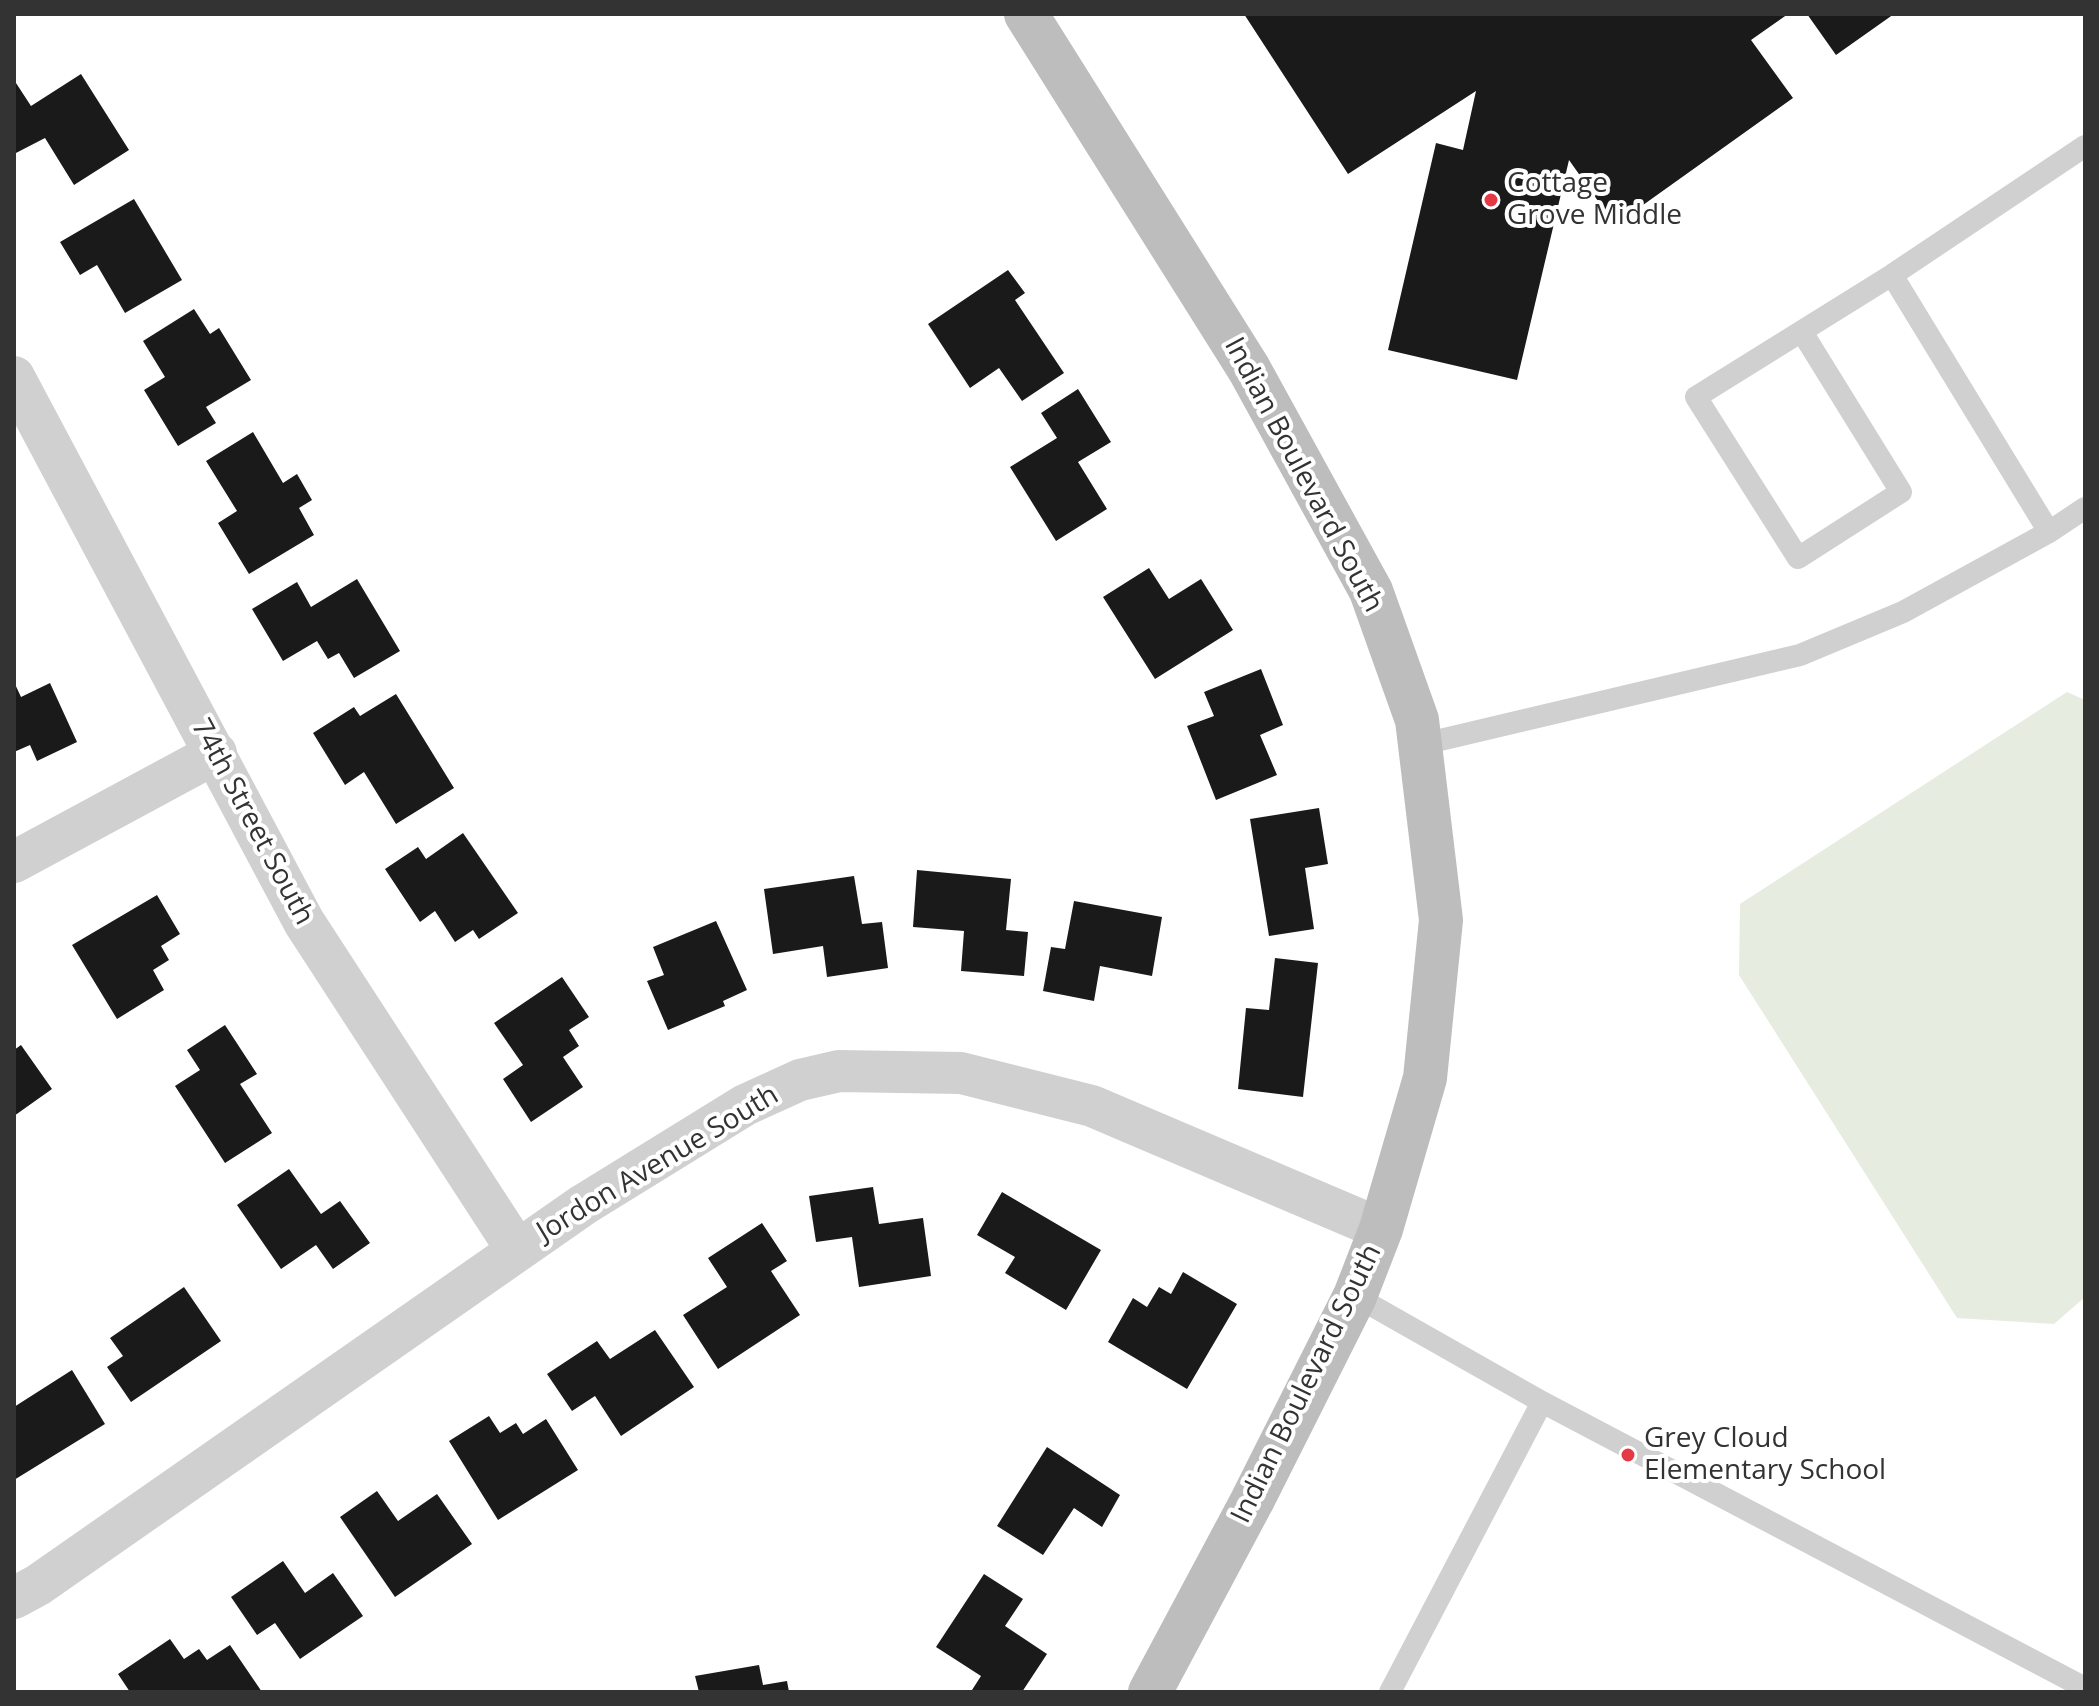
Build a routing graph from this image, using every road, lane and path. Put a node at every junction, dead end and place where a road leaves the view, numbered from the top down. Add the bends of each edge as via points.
1 (1026, 14) edge
2 (2085, 146) edge
3 (1892, 275) junction
4 (1802, 332) junction
5 (14, 377) edge
6 (2085, 508) edge
7 (2049, 532) junction
8 (1419, 745) junction
9 (216, 753) junction
10 (14, 862) edge
11 (1381, 1229) junction
12 (517, 1250) junction
13 (1355, 1296) junction
14 (1542, 1402) junction
15 (14, 1598) edge
16 (2085, 1688) edge
17 (1150, 1692) edge
18 (1390, 1692) edge

1 - 8 street, Indian Boulevard South via 1249,369 1371,591 1417,720
2 - 3 lane
3 - 4 lane
3 - 7 lane
4 - 4 lane via 1696,397 1798,558 1901,492
5 - 9 street, 74th Street South
6 - 7 lane
7 - 8 lane via 1903,612 1800,655
8 - 11 street, Indian Boulevard South via 1441,920 1425,1078
9 - 10 street
9 - 12 street, 74th Street South via 304,922
11 - 12 street, Jordon Avenue South via 1092,1106 961,1073 839,1071 800,1080 745,1105
11 - 13 street, Indian Boulevard South
12 - 15 street, Jordon Avenue South
13 - 14 lane
13 - 17 street, Indian Boulevard South
14 - 16 lane
14 - 18 lane

